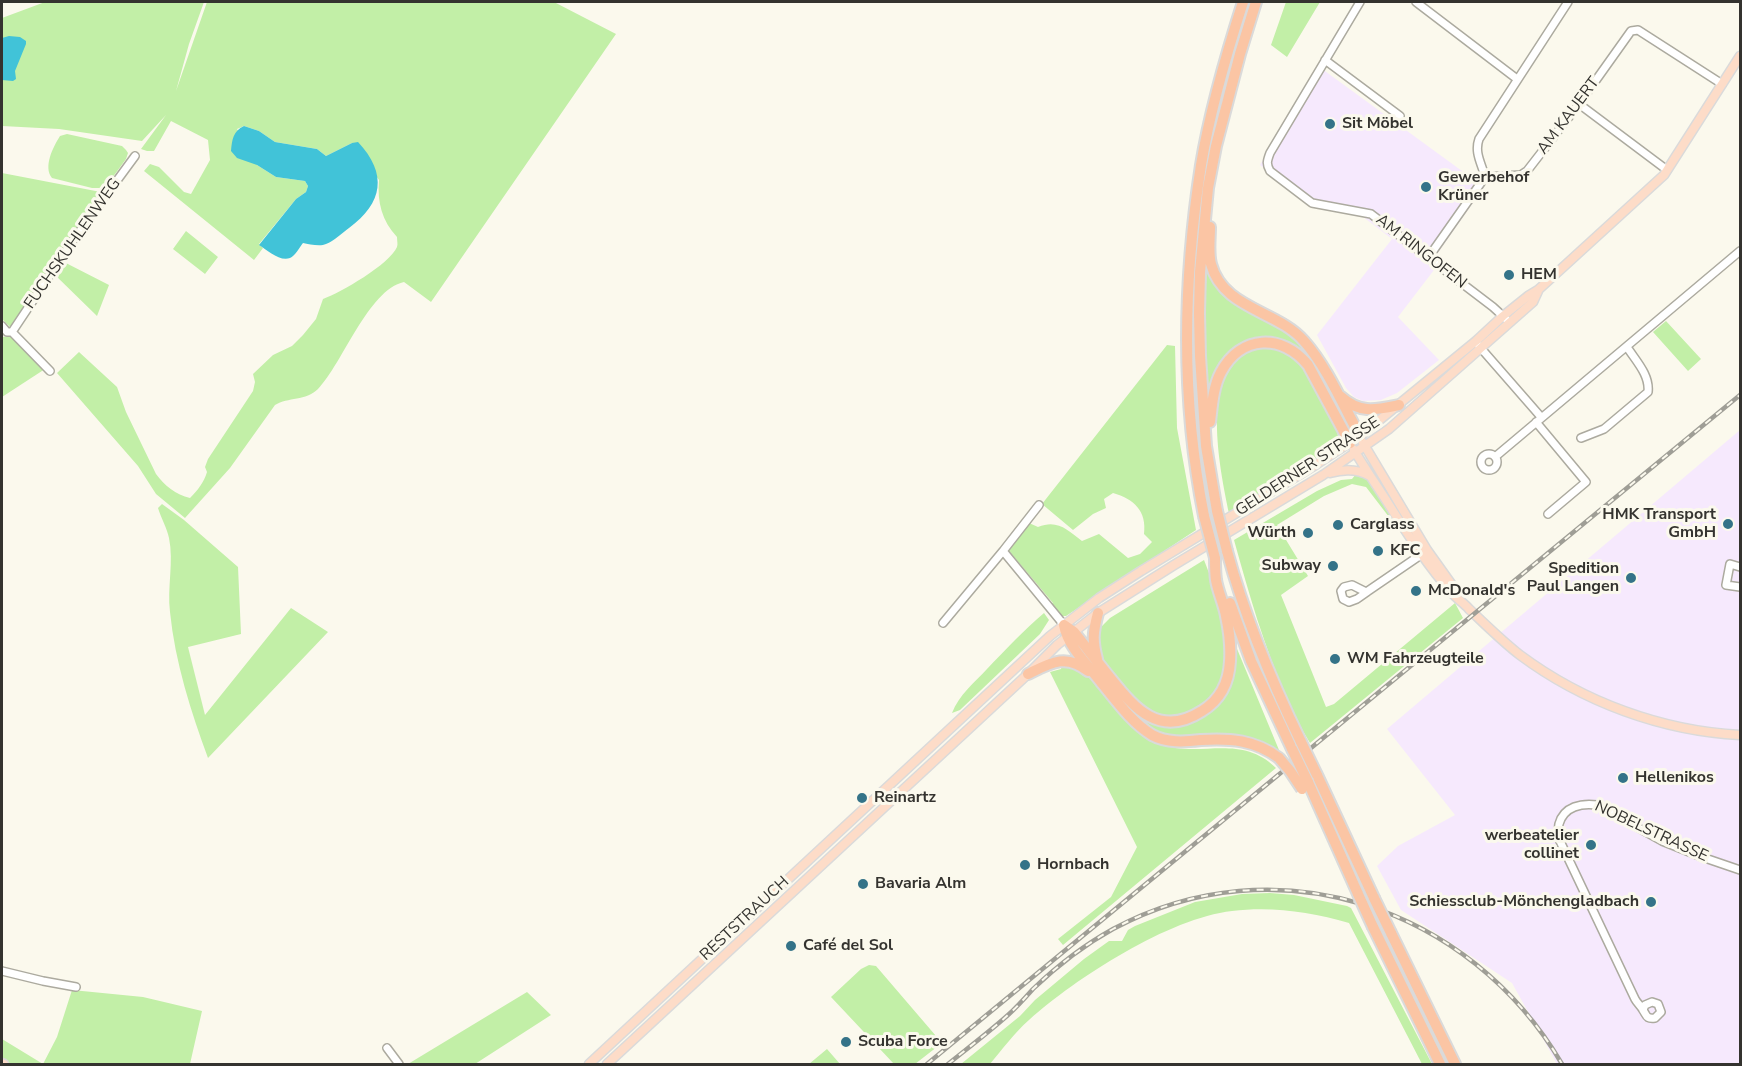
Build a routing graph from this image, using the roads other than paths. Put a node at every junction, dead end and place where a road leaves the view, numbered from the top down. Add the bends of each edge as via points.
1 (1243, 2) edge
2 (1256, 2) edge
3 (1360, 2) edge
4 (1416, 2) edge
5 (1568, 2) edge
6 (1740, 56) edge
7 (1325, 60) junction
8 (1736, 70) edge
9 (1517, 79) junction
10 (1722, 84) junction
11 (1578, 104) junction
12 (1400, 116) dead end
13 (135, 156) dead end
14 (1667, 170) junction
15 (1485, 177) junction
16 (1208, 188) junction
17 (1740, 251) edge
18 (1428, 258) junction
19 (1507, 320) junction
20 (5, 331) edge
21 (1478, 344) junction
22 (1627, 347) junction
23 (50, 371) dead end
24 (1336, 392) junction
25 (1399, 405) junction
26 (1538, 420) junction
27 (1581, 438) dead end
28 (1355, 440) junction
29 (1206, 446) junction
30 (1365, 447) junction
31 (1356, 453) junction
32 (1495, 457) dead end
33 (1323, 476) junction
34 (1370, 476) junction
35 (1039, 505) dead end
36 (1548, 514) dead end
37 (1003, 551) junction
38 (1424, 552) junction
39 (1215, 558) junction
40 (1740, 567) edge
41 (1740, 587) edge
42 (1367, 592) dead end
43 (1098, 614) junction
44 (943, 623) dead end
45 (1068, 632) junction
46 (1098, 663) junction
47 (1028, 674) junction
48 (1098, 678) junction
49 (1740, 735) edge
50 (1296, 746) junction
51 (900, 774) junction
52 (909, 785) junction
53 (1305, 786) junction
54 (1740, 870) edge
55 (2, 971) edge
56 (76, 987) dead end
57 (1643, 1010) dead end
58 (387, 1048) dead end
59 (399, 1065) edge
60 (589, 1065) edge
61 (607, 1065) edge
62 (1440, 1065) edge
63 (1455, 1065) edge

1 - 39 highway, bridge via 1216,92 1201,164 1187,309 1190,423 1198,485
2 - 16 highway via 1227,102
3 - 7 street
4 - 9 street
5 - 9 street
6 - 8 main road, GELDERNER STRASSE
7 - 12 street
7 - 18 street, AM RINGOFEN via 1270,153 1270,171 1312,203 1371,214
8 - 10 main road, GELDERNER STRASSE
9 - 15 street via 1476,147
10 - 11 street, AM KAUERT via 1634,30
10 - 14 main road, GELDERNER STRASSE
11 - 14 street
11 - 15 street, AM KAUERT via 1527,171 1521,175
13 - 20 street, FUCHSKUHLENWEG
14 - 19 main road, GELDERNER STRASSE via 1528,296
15 - 18 street
16 - 24 highway via 1210,261 1220,284 1245,305 1295,332 1317,357
16 - 29 highway via 1198,313
17 - 22 street
18 - 19 street, AM RINGOFEN
19 - 21 main road, GELDERNER STRASSE
20 - 23 street, FUCHSKUHLENWEG
21 - 25 main road, GELDERNER STRASSE
21 - 26 street
21 - 30 main road, GELDERNER STRASSE via 1408,414
22 - 26 street
22 - 27 street via 1647,377 1648,392 1604,429
24 - 25 highway via 1361,409
24 - 28 highway
25 - 28 main road, GELDERNER STRASSE
26 - 32 street
26 - 36 street via 1586,482
28 - 29 highway via 1303,358 1283,345 1263,342 1237,351 1220,374
28 - 30 main road
28 - 31 main road
28 - 45 main road, GELDERNER STRASSE via 1099,598
29 - 50 highway, bridge via 1235,580
30 - 31 main road, GELDERNER STRASSE
30 - 38 main road
31 - 33 main road, GELDERNER STRASSE
31 - 34 main road
33 - 34 main road via 1355,470
33 - 43 main road, GELDERNER STRASSE
34 - 38 main road
35 - 37 street
37 - 44 street
37 - 45 street
38 - 42 street
38 - 49 main road via 1491,631 1564,683 1634,714 1674,726
39 - 46 highway via 1230,653 1227,678 1209,707 1181,720 1150,717 1134,706
39 - 50 highway via 1255,671
40 - 41 street via 1730,564 1726,585
43 - 45 main road, GELDERNER STRASSE
43 - 46 highway via 1093,640
45 - 46 highway
45 - 47 main road, RESTSTRAUCH
45 - 48 highway
45 - 51 main road, RESTSTRAUCH
47 - 48 highway via 1067,661
47 - 52 main road, RESTSTRAUCH
48 - 53 highway, bridge via 1126,712 1153,736 1176,742 1219,740 1257,744 1279,758
50 - 53 highway, bridge
50 - 63 highway, bridge via 1317,775
51 - 52 street
51 - 60 main road, RESTSTRAUCH
52 - 61 main road, RESTSTRAUCH
53 - 62 highway, bridge
54 - 57 street, NOBELSTRASSE via 1662,841 1597,805 1574,806 1565,814 1559,824 1559,839
55 - 56 street
58 - 59 street

